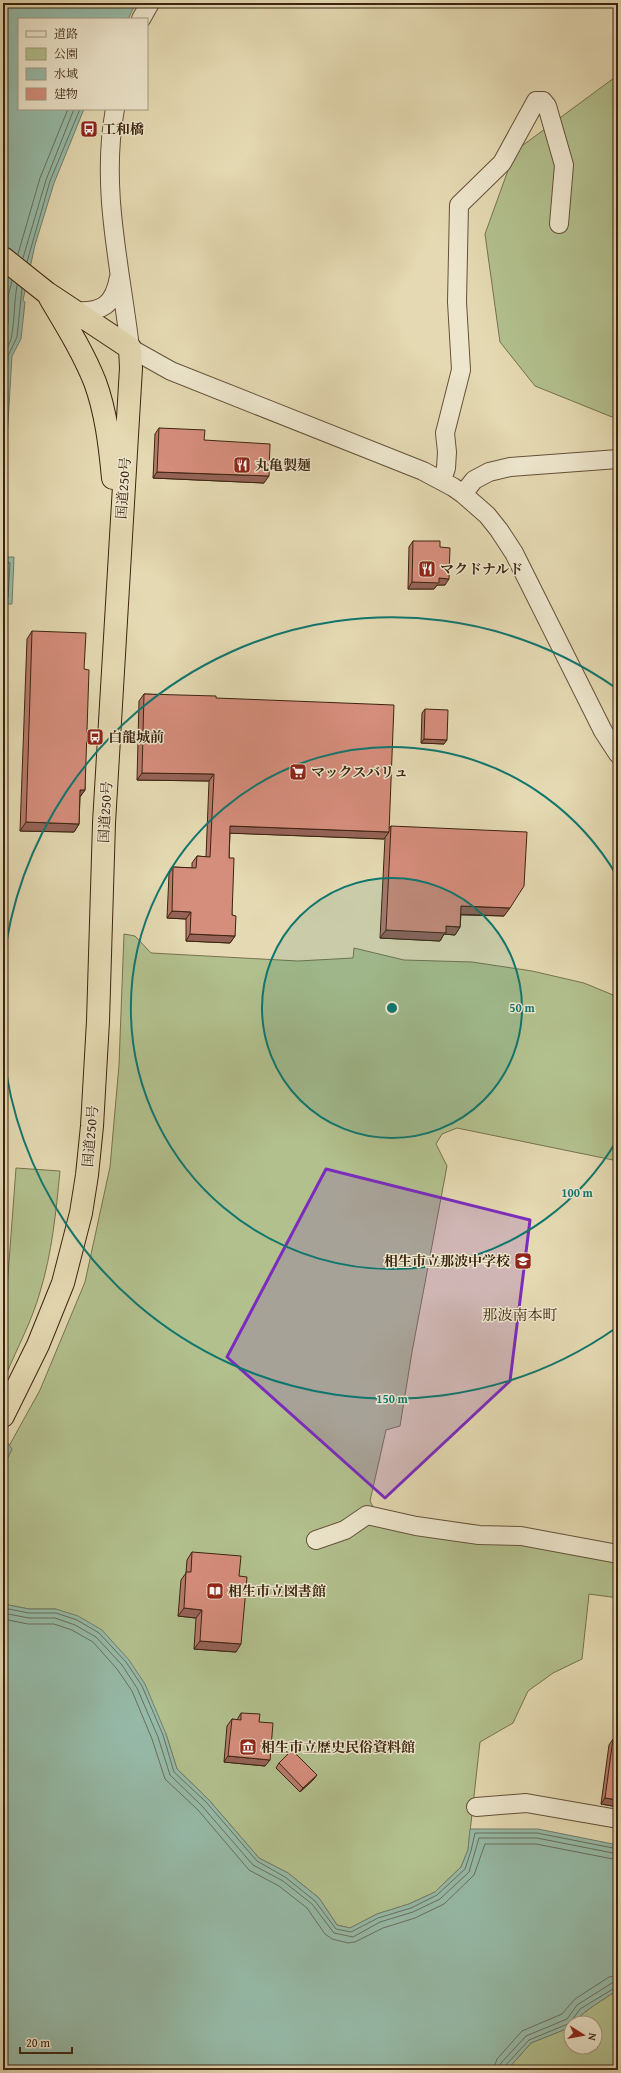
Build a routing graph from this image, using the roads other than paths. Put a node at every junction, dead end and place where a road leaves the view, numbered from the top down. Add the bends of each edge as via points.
1 (150, 3) edge
2 (142, 18) edge
3 (114, 110) edge
4 (560, 224) dead end
5 (3, 258) edge
6 (120, 273) junction
7 (47, 293) junction
8 (74, 311) junction
9 (130, 348) junction
10 (618, 459) edge
11 (442, 480) junction
12 (463, 494) junction
13 (120, 527) junction
14 (618, 754) edge
15 (3, 1416) edge
16 (316, 1540) dead end
17 (618, 1554) edge
18 (476, 1807) dead end
19 (618, 1819) edge

1 - 2 street
3 - 6 street via 108,160 109,189
4 - 11 street via 564,165 547,106 543,101 536,101 502,163 459,205 457,302 461,370 445,433 446,468
5 - 7 highway
6 - 8 street via 117,289 107,305 87,312
6 - 9 street
7 - 8 highway
7 - 13 highway via 88,365 95,383 107,427
8 - 9 highway
9 - 11 street via 171,371
9 - 13 highway, 国道250号 via 131,387
10 - 12 street via 510,467 489,472 474,480
11 - 12 street
12 - 14 street via 487,515 514,553 603,732
13 - 15 highway, 国道250号 via 104,823 98,1021 87,1175 81,1213 63,1283 21,1382
16 - 17 street via 344,1530 367,1515 422,1527 479,1535 520,1536
18 - 19 street via 526,1803

